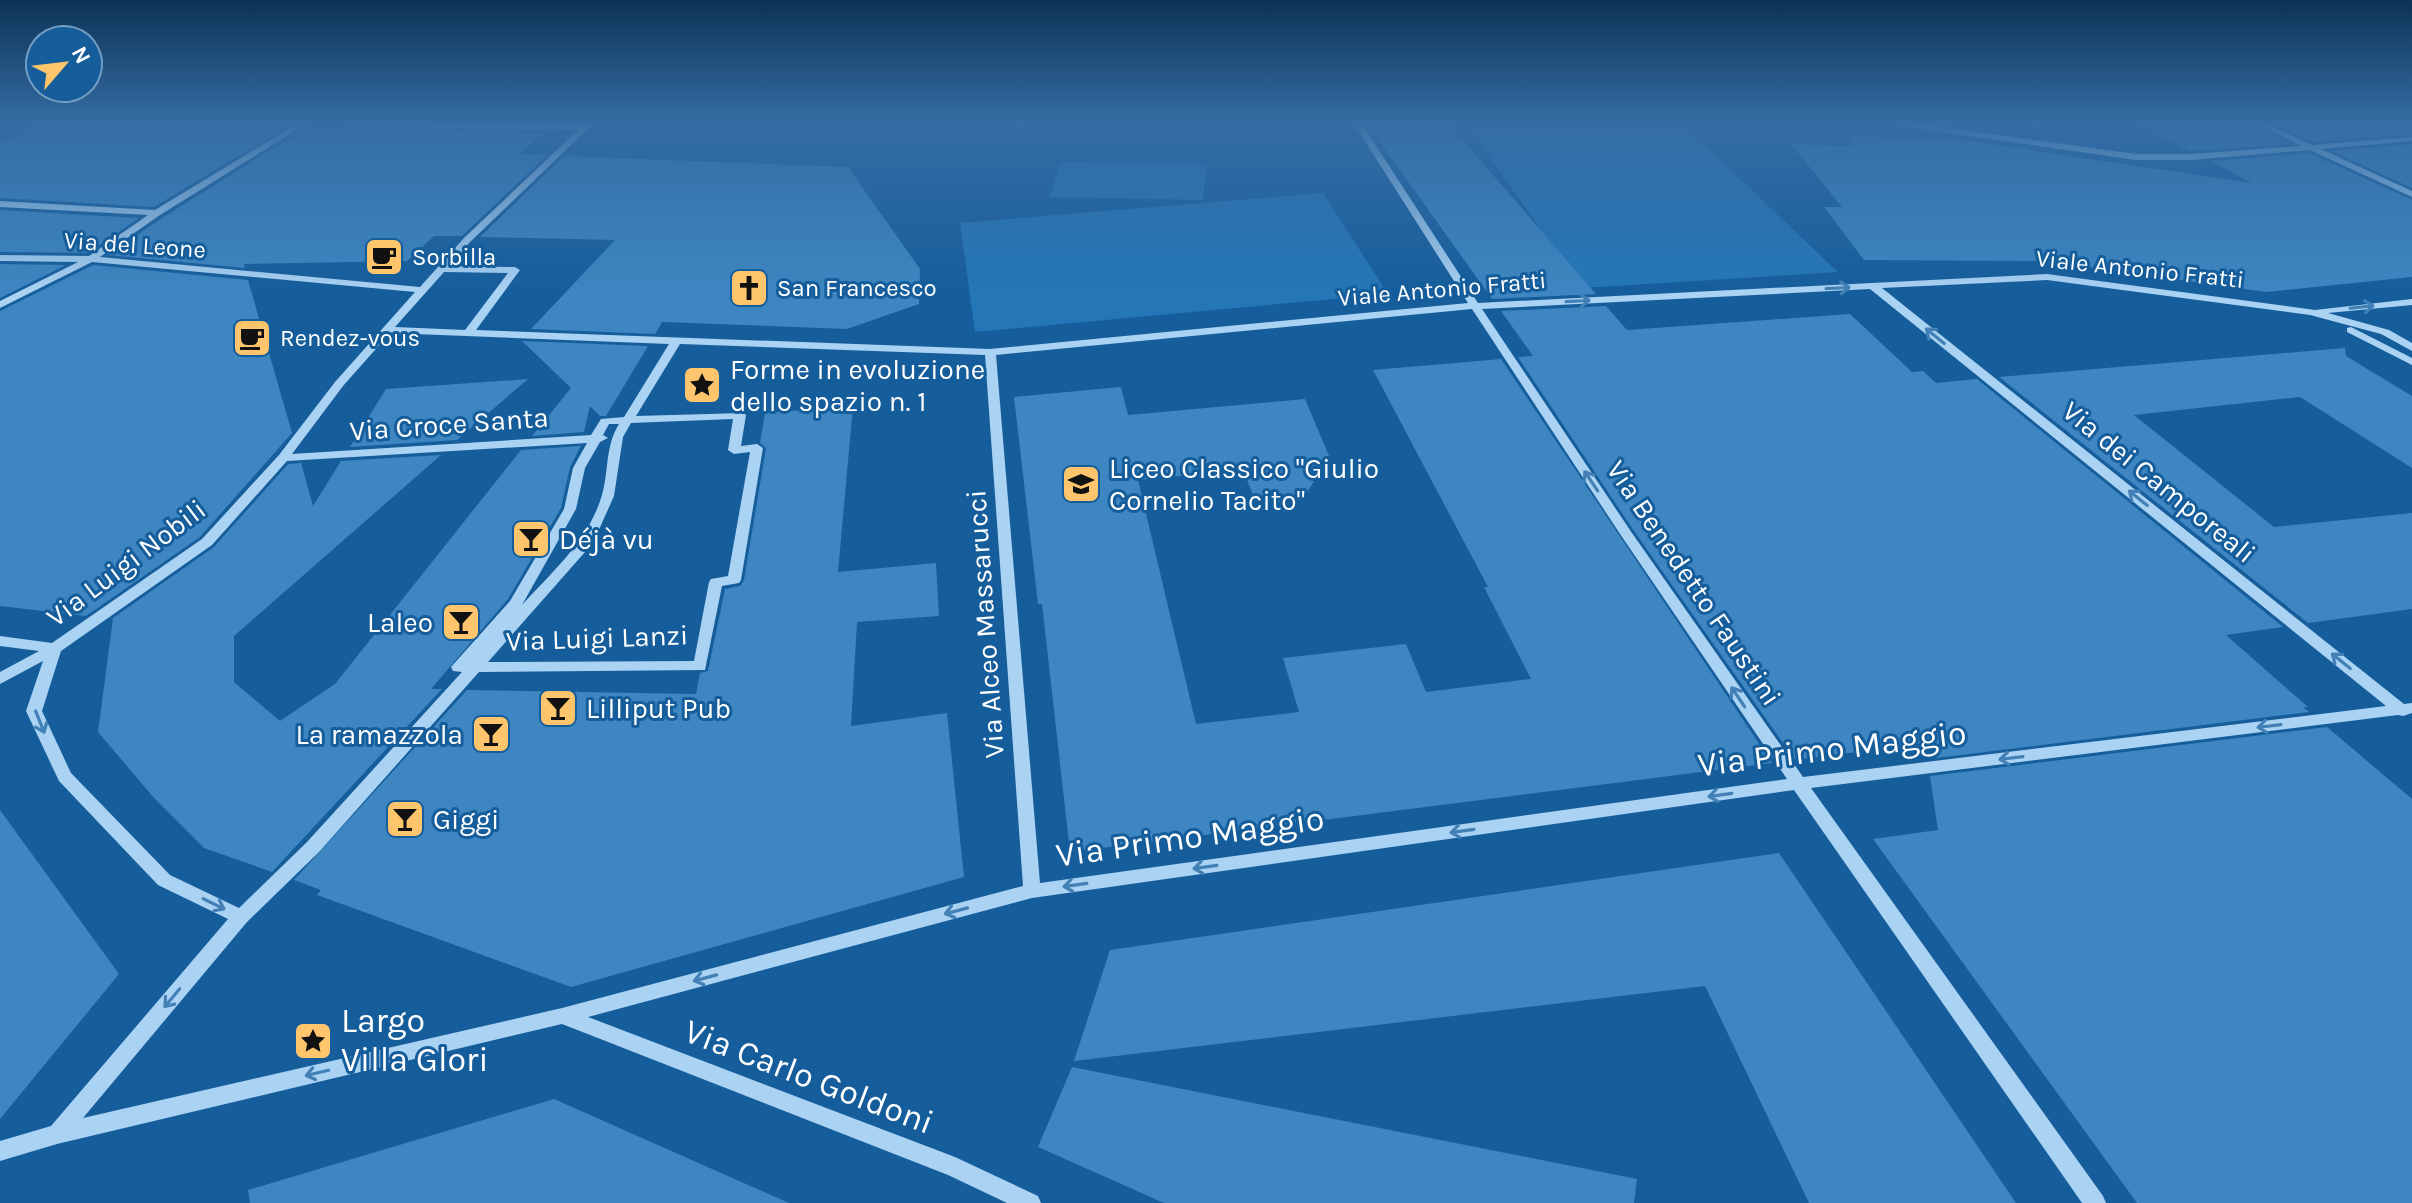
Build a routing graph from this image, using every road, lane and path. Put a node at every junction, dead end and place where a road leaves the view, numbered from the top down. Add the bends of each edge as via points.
1 (211, 180) edge
2 (530, 180) edge
3 (1393, 180) edge
4 (2382, 180) edge
5 (2412, 194) edge
6 (0, 204) edge
7 (157, 213) junction
8 (0, 258) edge
9 (91, 259) junction
10 (442, 269) junction
11 (1873, 286) junction
12 (422, 290) junction
13 (2412, 302) edge
14 (0, 305) edge
15 (1472, 306) junction
16 (2311, 312) junction
17 (387, 330) junction
18 (468, 333) junction
19 (676, 341) junction
20 (2412, 348) edge
21 (990, 352) junction
22 (2412, 362) edge
23 (628, 420) junction
24 (617, 437) junction
25 (595, 439) junction
26 (283, 458) junction
27 (0, 641) edge
28 (55, 648) junction
29 (475, 667) junction
30 (0, 679) edge
31 (2409, 712) edge
32 (1797, 784) junction
33 (1032, 891) junction
34 (241, 917) junction
35 (562, 1016) junction
36 (57, 1134) junction
37 (0, 1151) edge
38 (1030, 1203) edge
39 (2095, 1203) edge

1 - 7 street
2 - 10 street, Via Luigi Nobili
3 - 15 street, Via Benedetto Faustini
4 - 5 street
6 - 7 street
7 - 9 street
8 - 9 street, Via del Leone
9 - 12 street, Via del Leone
9 - 14 street
10 - 12 street, Via Luigi Nobili
10 - 18 street via 515,270
15 -> 11 street, Viale Antonio Fratti
11 - 16 street, Viale Antonio Fratti via 2047,277
31 -> 11 street, Via dei Camporeali
12 - 17 street, Via Luigi Nobili
16 -> 13 street
15 - 21 street, Viale Antonio Fratti
32 -> 15 street, Via Benedetto Faustini
16 - 20 street via 2385,332
16 - 22 street
17 - 18 street, Viale Antonio Fratti
17 - 26 street, Via Luigi Nobili
18 - 19 street, Viale Antonio Fratti
19 - 21 street, Viale Antonio Fratti
19 - 23 street, Via Luigi Lanzi
21 - 33 street, Via Alceo Massarucci
23 - 24 street, Via Luigi Lanzi
23 - 25 street, Via Luigi Lanzi via 605,421
23 - 29 street, Via Luigi Lanzi via 740,415 734,450 757,448 734,580 716,582 700,666
24 - 25 street, Via Croce Santa
24 - 29 street, Via Luigi Lanzi via 608,496 586,543
25 - 26 street, Via Croce Santa
25 - 29 street, Via Luigi Lanzi via 579,468 570,509 516,604 458,667
26 - 28 street, Via Luigi Nobili via 207,542
27 - 28 street
28 - 30 street
28 -> 34 street, Via Luigi Nobili via 34,711 65,777 164,880
29 - 34 street, Via Luigi Lanzi via 313,847
31 -> 32 street, Via Primo Maggio
32 -> 33 street, Via Primo Maggio
32 - 39 street, Via Benedetto Faustini
33 -> 35 street, Via Primo Maggio
34 -> 36 street
35 -> 36 street, Via Primo Maggio
35 - 38 street, Via Carlo Goldoni via 955,1167
36 - 37 street, Via Primo Maggio

